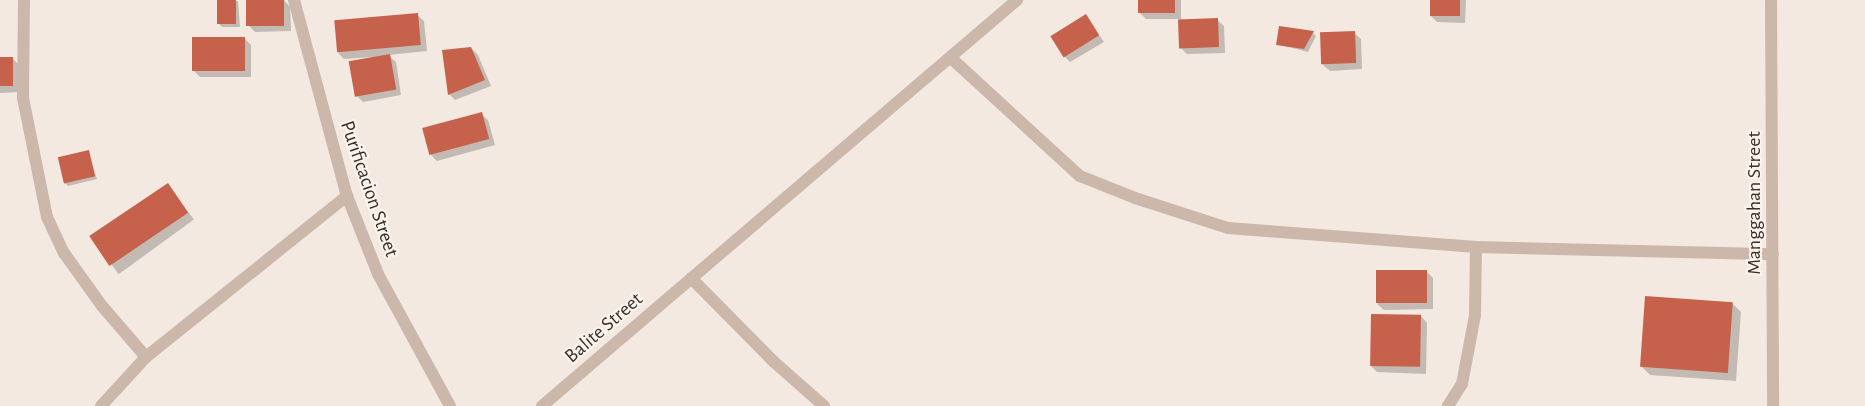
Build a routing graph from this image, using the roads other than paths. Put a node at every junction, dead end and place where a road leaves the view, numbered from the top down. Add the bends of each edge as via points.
1 (24, 0) edge
2 (294, 0) edge
3 (1017, 0) edge
4 (1771, 0) edge
5 (952, 58) junction
6 (347, 196) junction
7 (1476, 248) junction
8 (1773, 254) junction
9 (691, 278) junction
10 (146, 357) junction
11 (1773, 405) edge
12 (101, 406) edge
13 (450, 406) edge
14 (542, 406) edge
15 (824, 406) edge
16 (1448, 406) edge

1 - 10 street via 23,98 47,216 64,254 102,306
2 - 6 street, Purificacion Street
3 - 5 street
4 - 8 street, Manggahan Street
5 - 7 street via 1080,176 1135,198 1228,228
5 - 9 street, Balite Street
6 - 10 street
6 - 13 street, Purificacion Street via 378,274
7 - 8 street
7 - 16 street via 1475,315 1462,384
8 - 11 street, Manggahan Street
9 - 14 street, Balite Street
9 - 15 street via 773,361
10 - 12 street

